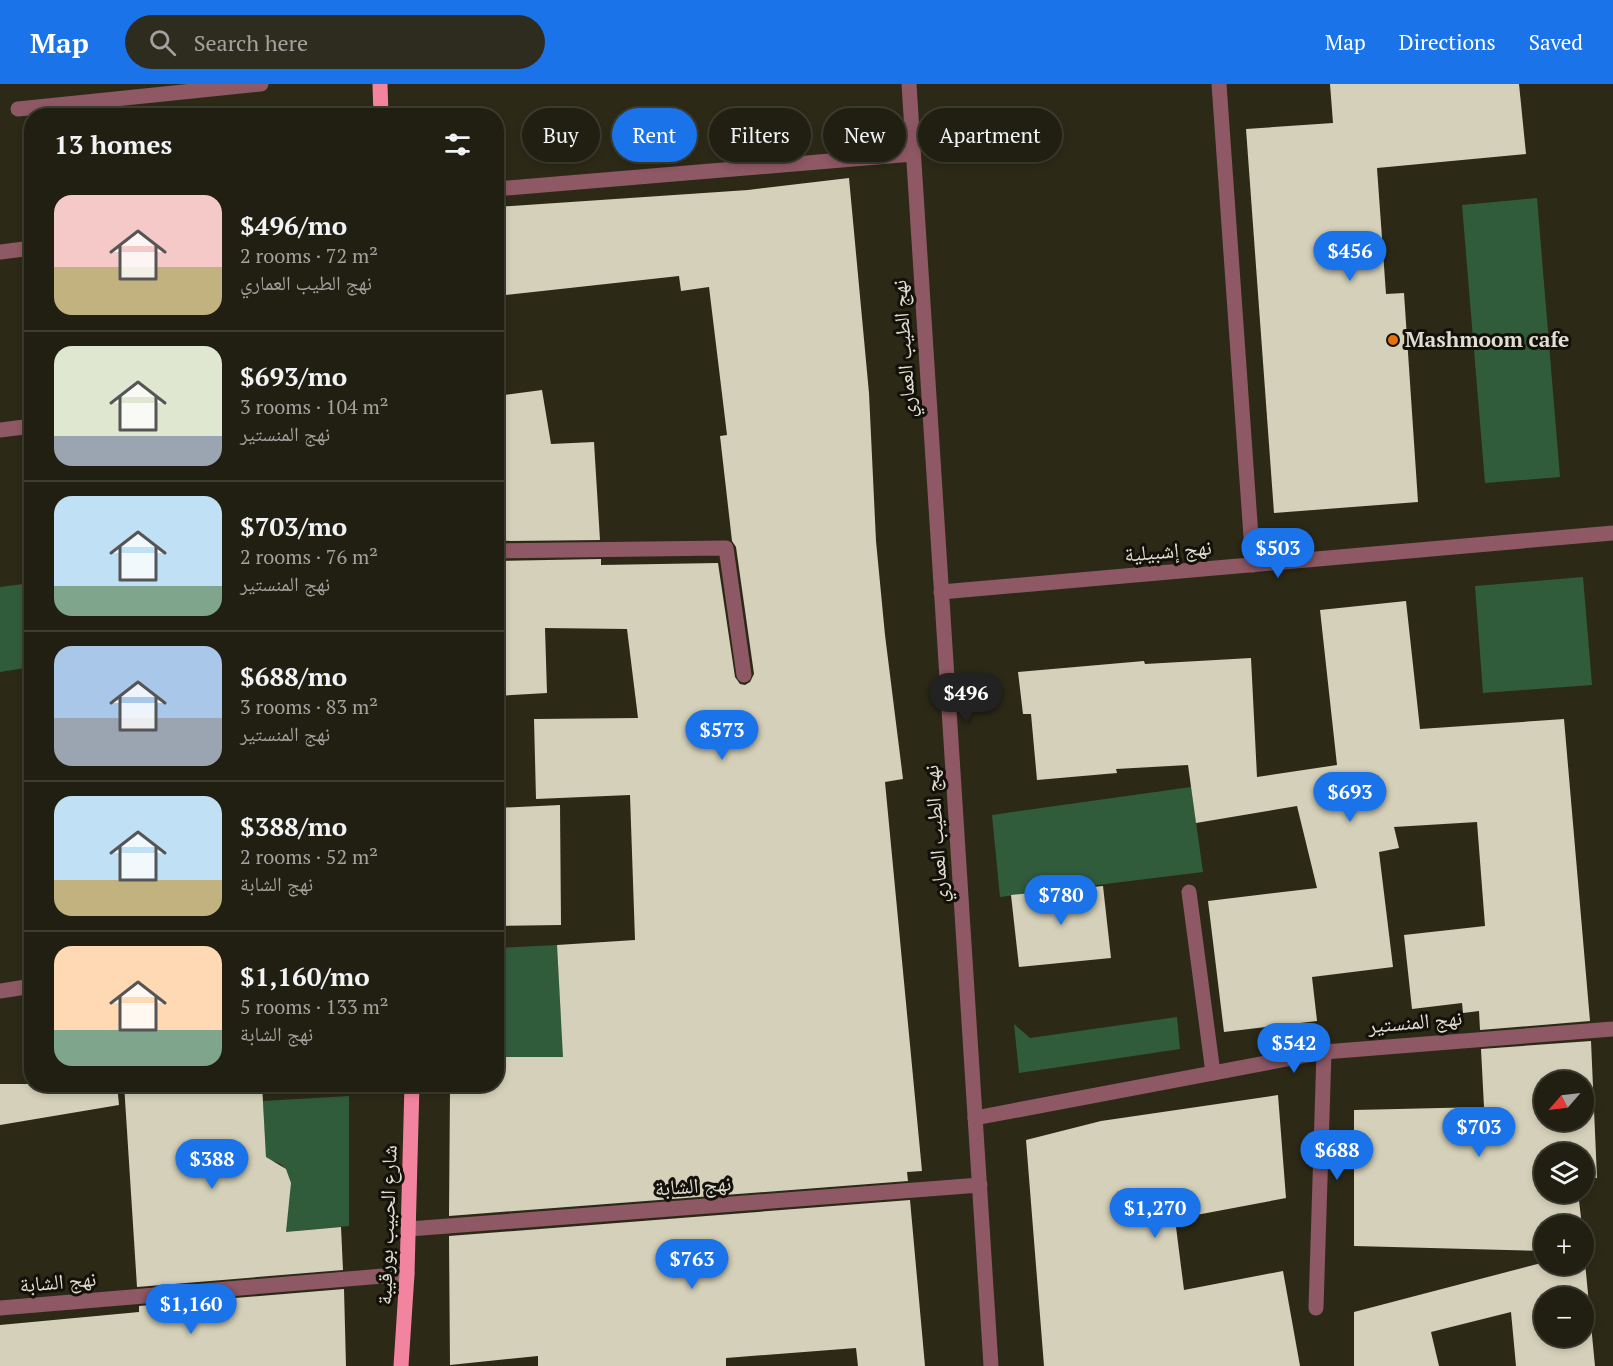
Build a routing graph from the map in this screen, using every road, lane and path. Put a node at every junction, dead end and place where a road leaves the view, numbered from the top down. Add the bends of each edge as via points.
1 (261, 84) edge
2 (380, 84) edge
3 (909, 84) edge
4 (1219, 84) edge
5 (24, 108) edge
6 (28, 108) edge
7 (381, 108) edge
8 (18, 109) dead end
9 (913, 154) junction
10 (504, 188) edge
11 (24, 249) edge
12 (0, 252) edge
13 (24, 427) edge
14 (0, 430) edge
15 (1613, 533) edge
16 (504, 551) edge
17 (1253, 565) junction
18 (941, 592) junction
19 (744, 675) dead end
20 (1189, 892) dead end
21 (24, 987) edge
22 (0, 991) edge
23 (1613, 1029) edge
24 (1324, 1052) junction
25 (1213, 1073) junction
26 (412, 1092) edge
27 (975, 1118) junction
28 (980, 1185) junction
29 (409, 1229) junction
30 (407, 1274) junction
31 (0, 1308) edge
32 (1316, 1308) dead end
33 (401, 1366) edge
34 (992, 1366) edge

1 - 6 street
2 - 7 main road
3 - 9 street, نهج الطيب العماري
4 - 17 street
5 - 8 street
9 - 10 street
9 - 18 street, نهج الطيب العماري
11 - 12 street
13 - 14 street
15 - 17 street, نهج إشبيلية
16 - 19 street via 726,548
17 - 18 street, نهج إشبيلية
18 - 27 street, نهج الطيب العماري
20 - 25 street
21 - 22 street
23 - 24 street, نهج المنستير
24 - 25 street, نهج المنستير
24 - 32 street
25 - 27 street, نهج المنستير
26 - 29 main road, شارع الحبيب بورقيبة
27 - 28 street, نهج الطيب العماري
28 - 29 street, نهج الشابة
28 - 34 street, نهج الطيب العماري
29 - 30 main road, شارع الحبيب بورقيبة
30 - 31 street, نهج الشابة
30 - 33 main road, شارع الحبيب بورقيبة

